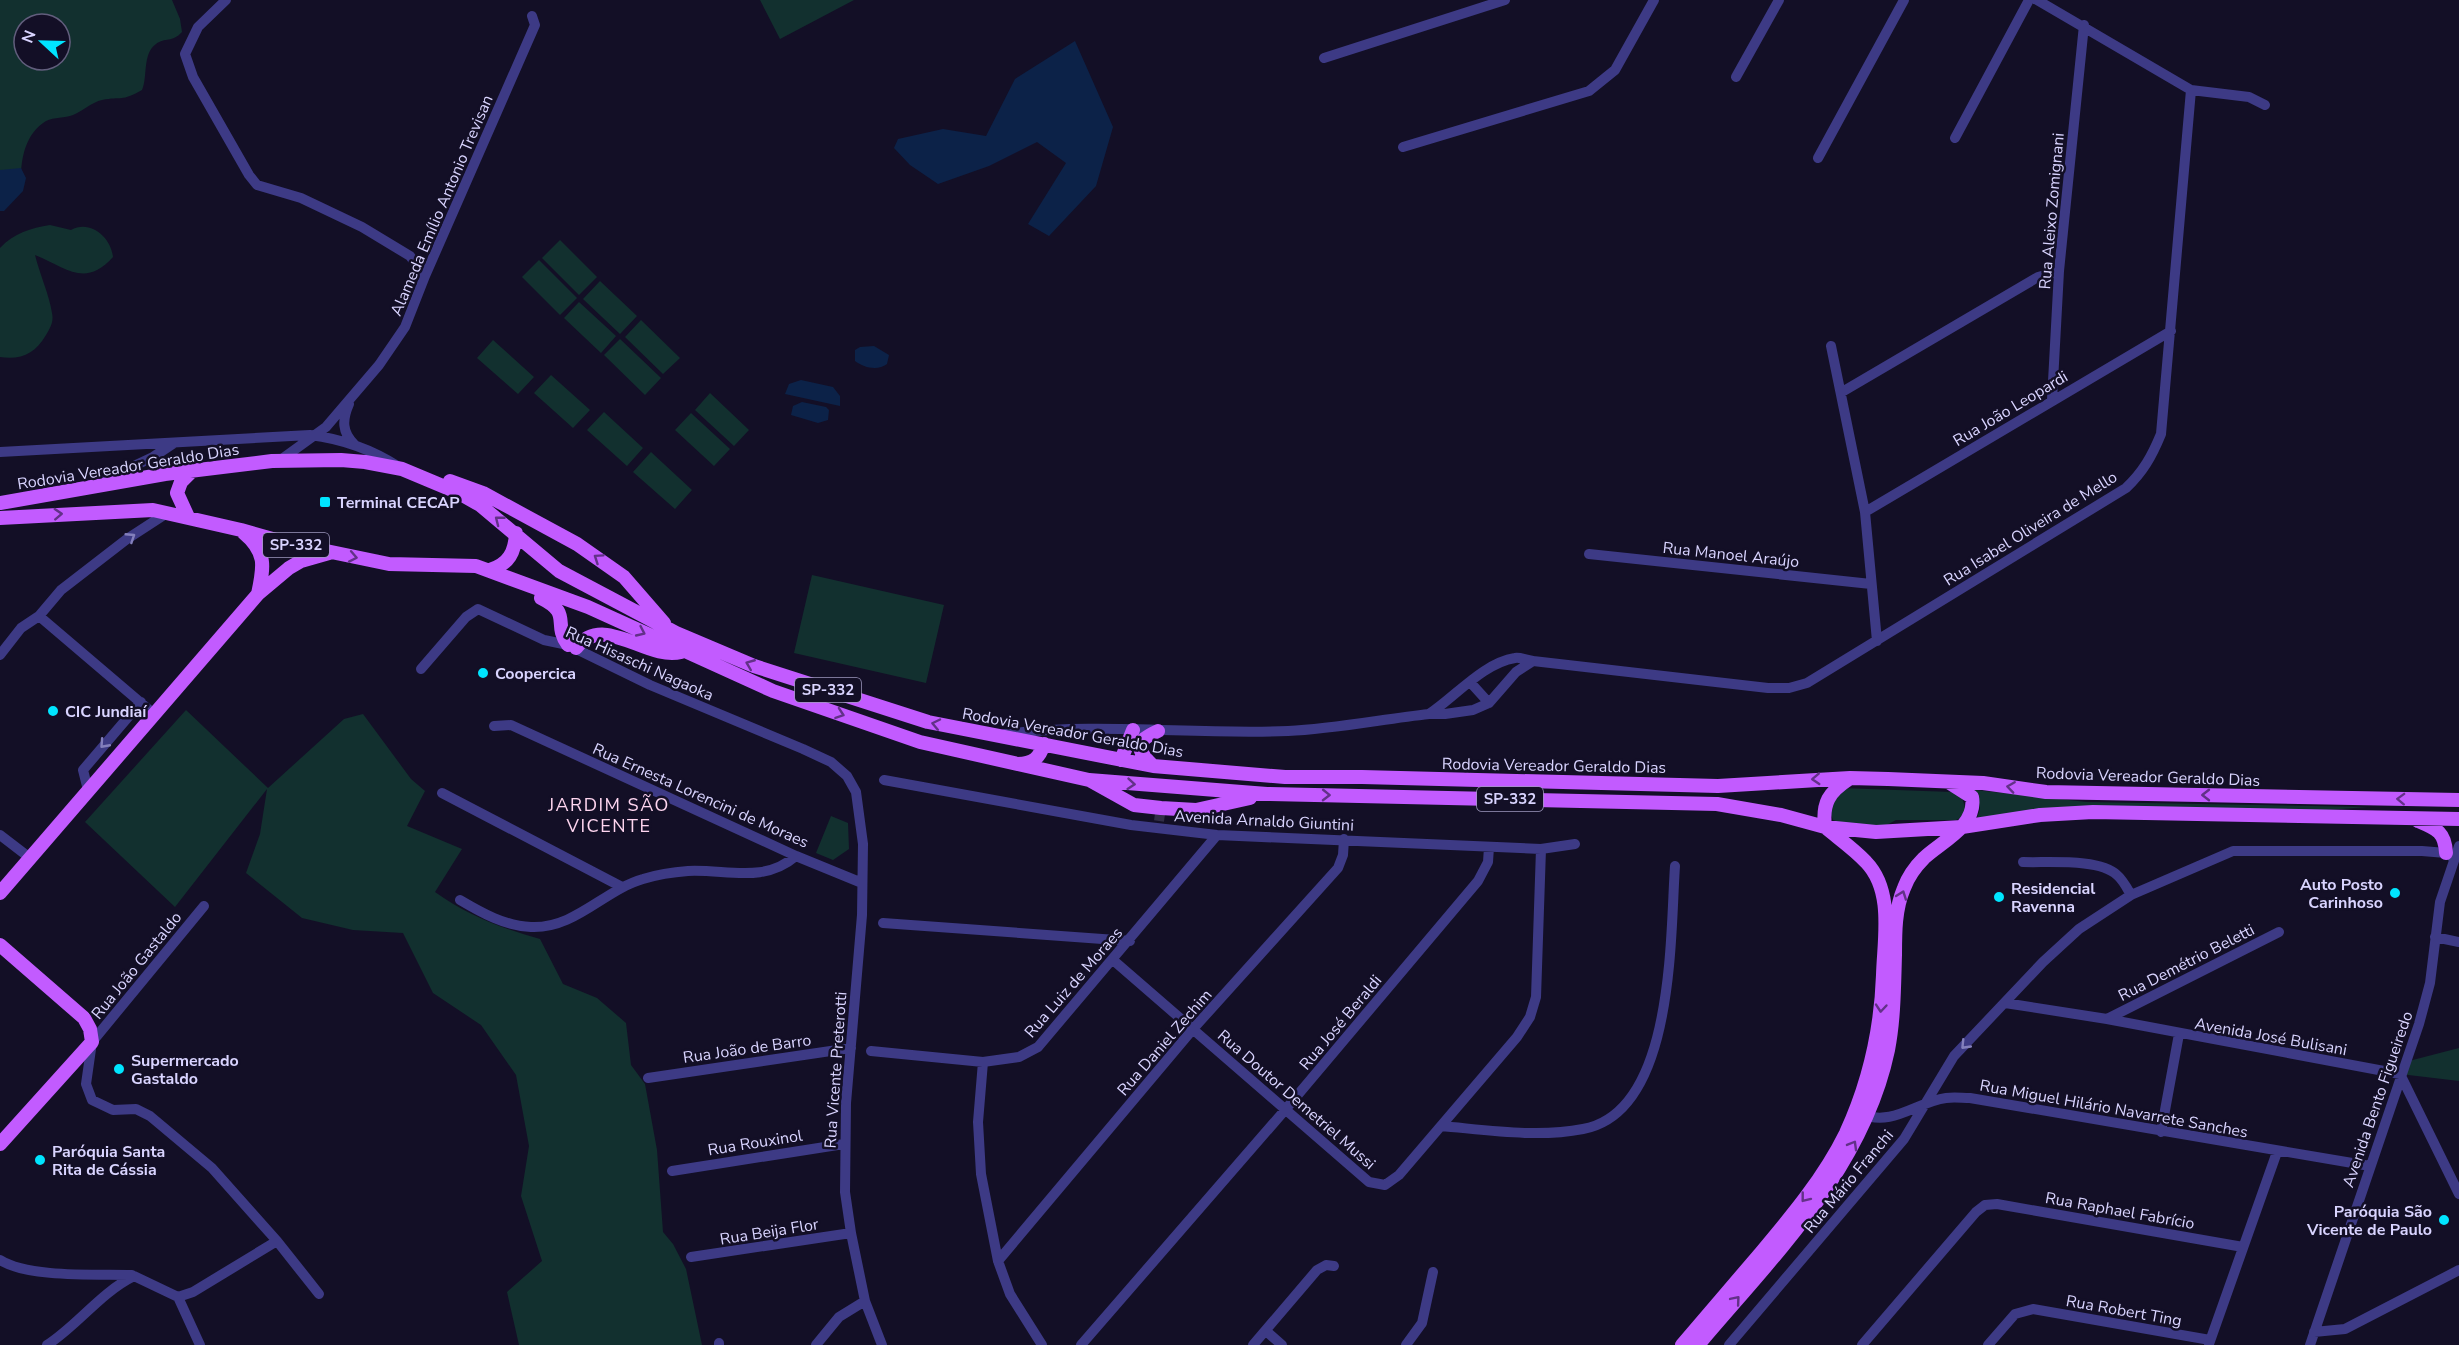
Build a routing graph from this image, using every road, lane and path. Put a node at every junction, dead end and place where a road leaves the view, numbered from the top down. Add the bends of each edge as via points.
1 (226, 0) edge
2 (1505, 0) edge
3 (1654, 0) edge
4 (1779, 0) edge
5 (1904, 0) edge
6 (2029, 0) edge
7 (2037, 0) edge
8 (532, 16) dead end
9 (2084, 26) junction
10 (1324, 58) dead end
11 (1736, 77) dead end
12 (2191, 90) junction
13 (2265, 105) dead end
14 (1956, 138) dead end
15 (1403, 147) dead end
16 (1818, 158) dead end
17 (2060, 271) junction
18 (424, 276) junction
19 (2171, 331) junction
20 (1832, 346) dead end
21 (1842, 392) junction
22 (354, 396) junction
23 (2052, 400) junction
24 (316, 435) junction
25 (176, 442) junction
26 (120, 445) junction
27 (355, 445) junction
28 (0, 453) edge
29 (279, 461) junction
30 (131, 467) junction
31 (402, 469) junction
32 (193, 470) junction
33 (424, 477) junction
34 (87, 489) junction
35 (0, 503) edge
36 (1865, 512) junction
37 (167, 513) junction
38 (188, 517) junction
39 (0, 518) edge
40 (241, 530) junction
41 (516, 533) junction
42 (329, 552) junction
43 (1589, 554) dead end
44 (490, 570) junction
45 (523, 584) junction
46 (1871, 584) junction
47 (258, 594) junction
48 (39, 616) junction
49 (669, 629) junction
50 (1877, 640) junction
51 (572, 646) junction
52 (684, 652) junction
53 (0, 655) edge
54 (1533, 661) junction
55 (422, 669) dead end
56 (1470, 682) junction
57 (141, 702) junction
58 (1489, 703) junction
59 (154, 714) junction
60 (1429, 714) junction
61 (494, 726) dead end
62 (1133, 730) junction
63 (1158, 731) junction
64 (993, 736) junction
65 (1044, 744) junction
66 (1088, 753) junction
67 (1121, 760) junction
68 (1012, 764) junction
69 (1153, 766) junction
70 (1074, 777) junction
71 (1850, 778) junction
72 (884, 780) dead end
73 (1089, 780) junction
74 (1948, 782) junction
75 (88, 790) junction
76 (856, 792) joint
77 (442, 793) dead end
78 (1267, 794) junction
79 (2459, 800) edge
80 (1134, 805) junction
81 (1160, 818) junction
82 (2411, 818) junction
83 (2459, 819) edge
84 (2007, 821) junction
85 (1131, 825) junction
86 (1824, 827) junction
87 (1962, 827) junction
88 (1217, 835) junction
89 (0, 836) edge
90 (1344, 839) junction
91 (1575, 844) dead end
92 (2459, 846) edge
93 (1489, 847) junction
94 (1541, 849) junction
95 (2454, 855) edge
96 (796, 856) junction
97 (30, 858) junction
98 (1923, 858) junction
99 (2023, 862) dead end
100 (1675, 866) dead end
101 (862, 883) junction
102 (622, 887) junction
103 (0, 892) edge
104 (2131, 895) junction
105 (460, 900) dead end
106 (204, 906) dead end
107 (883, 923) dead end
108 (2279, 932) dead end
109 (2435, 937) junction
110 (1130, 941) junction
111 (2459, 942) edge
112 (0, 945) edge
113 (1113, 960) junction
114 (2005, 1003) junction
115 (2107, 1019) junction
116 (1193, 1029) junction
117 (2179, 1034) junction
118 (92, 1042) junction
119 (851, 1048) junction
120 (871, 1051) dead end
121 (983, 1062) junction
122 (2400, 1074) junction
123 (648, 1078) dead end
124 (1923, 1106) junction
125 (1285, 1110) junction
126 (1861, 1114) junction
127 (1441, 1126) junction
128 (2161, 1131) junction
129 (0, 1143) edge
130 (844, 1144) junction
131 (2277, 1152) junction
132 (2370, 1166) junction
133 (672, 1171) dead end
134 (2459, 1194) edge
135 (851, 1233) junction
136 (277, 1241) junction
137 (2243, 1247) junction
138 (691, 1257) dead end
139 (0, 1260) edge
140 (998, 1261) junction
141 (1334, 1266) dead end
142 (2459, 1270) edge
143 (1433, 1272) dead end
144 (134, 1275) junction
145 (319, 1294) dead end
146 (178, 1297) junction
147 (865, 1301) junction
148 (1266, 1331) junction
149 (2314, 1332) junction
150 (2209, 1342) edge
151 (1993, 1343) edge
152 (47, 1345) edge
153 (200, 1345) edge
154 (816, 1345) edge
155 (882, 1345) edge
156 (1042, 1345) edge
157 (1081, 1345) edge
158 (1253, 1345) edge
159 (1282, 1345) edge
160 (1406, 1345) edge
161 (1683, 1345) edge
162 (1698, 1345) edge
163 (1729, 1345) edge
164 (1862, 1345) edge
165 (2310, 1345) edge

1 - 18 street via 198,27 185,54 193,77 249,176 257,186 301,198 362,227 410,256
2 - 10 street
3 - 15 street via 1615,70 1589,91
4 - 11 street
5 - 16 street
6 - 14 street
7 - 9 street
8 - 18 street, Alameda Emílio Antonio Trevisan via 535,26
9 - 12 street
9 - 17 street, Rua Aleixo Zomignani
12 - 13 street via 2249,97
12 - 19 street, Rua Isabel Oliveira de Mello
17 - 21 street via 2038,277
17 - 23 street, Rua Aleixo Zomignani
18 - 22 street, Alameda Emílio Antonio Trevisan via 405,327
19 - 23 street, Rua João Leopardi
19 - 50 street, Rua Isabel Oliveira de Mello via 2161,434 2142,473 2126,488
20 - 21 street
21 - 36 street
22 - 24 street
22 - 27 street via 344,429
23 - 36 street, Rua João Leopardi
24 - 25 street
24 - 27 street
24 - 29 street
25 - 26 street
25 - 30 street
26 - 28 street
26 - 30 street via 135,454
27 - 31 street via 376,452
29 - 31 main road, Rodovia Vereador Geraldo Dias / SP-332 via 341,460
29 - 32 main road, Rodovia Vereador Geraldo Dias / SP-332
30 - 34 street
31 - 33 main road, Rodovia Vereador Geraldo Dias / SP-332
32 - 34 main road, Rodovia Vereador Geraldo Dias / SP-332
32 - 38 main road via 181,482 177,494
41 -> 33 main road, Rodovia Vereador Geraldo Dias / SP-332 via 480,506
49 -> 33 main road via 624,577 577,544 483,493 454,482
34 - 35 main road, Rodovia Vereador Geraldo Dias / SP-332
36 - 46 street
37 - 38 main road, Rodovia Vereador Geraldo Dias / SP-332
39 -> 37 main road, Rodovia Vereador Geraldo Dias / SP-332 via 133,510
48 -> 37 street via 61,590 88,568
38 - 40 main road, Rodovia Vereador Geraldo Dias / SP-332
40 - 42 main road, Rodovia Vereador Geraldo Dias / SP-332
40 - 47 main road via 257,545 261,555
41 - 44 main road via 507,562
41 - 49 main road, Rodovia Vereador Geraldo Dias / SP-332 via 559,571
42 -> 44 main road, Rodovia Vereador Geraldo Dias / SP-332 via 389,564 476,566
42 - 47 main road via 289,568
43 - 46 street, Rua Manoel Araújo
44 - 45 main road, Rodovia Vereador Geraldo Dias / SP-332
45 - 51 main road via 559,610 561,636
45 -> 52 main road, Rodovia Vereador Geraldo Dias / SP-332 via 588,608
46 - 50 street
47 - 59 main road
48 - 53 street via 21,628
48 - 57 street
64 -> 49 main road, Rodovia Vereador Geraldo Dias / SP-332 via 928,722 779,676
50 - 54 street, Rua Isabel Oliveira de Mello via 1807,683 1789,688
51 - 52 main road via 600,635 661,653
51 - 55 street, Rua Hisaschi Nagaoka via 544,640 478,609 466,617
51 - 76 street, Rua Hisaschi Nagaoka via 650,685 831,762 847,776
52 -> 68 main road, Rodovia Vereador Geraldo Dias / SP-332 via 773,691 920,742
54 - 56 street, Rua Isabel Oliveira de Mello via 1516,657 1493,666
54 - 58 street via 1516,672
56 - 58 street
56 - 60 street, Rua Isabel Oliveira de Mello
57 - 59 street
57 -> 75 street via 83,770
58 - 60 street via 1473,710
59 - 75 main road
60 - 63 street via 1290,731
61 - 96 street, Rua Ernesta Lorencini de Moraes via 511,725
62 - 63 street
62 - 64 street via 1028,731
62 - 67 main road
63 - 69 main road via 1141,742 1140,749
64 - 65 main road, Rodovia Vereador Geraldo Dias / SP-332
65 - 66 main road, Rodovia Vereador Geraldo Dias / SP-332
65 - 68 main road via 1031,763
66 - 67 main road, Rodovia Vereador Geraldo Dias / SP-332
66 - 70 main road via 1080,759
67 - 69 main road, Rodovia Vereador Geraldo Dias / SP-332
68 - 70 main road, Rodovia Vereador Geraldo Dias / SP-332
71 -> 69 main road, Rodovia Vereador Geraldo Dias / SP-332 via 1718,786 1285,777
70 - 73 main road, Rodovia Vereador Geraldo Dias / SP-332
71 - 74 main road, Rodovia Vereador Geraldo Dias / SP-332
71 - 86 main road via 1834,789 1825,802
72 - 85 street, Avenida Arnaldo Giuntini
73 -> 78 main road, Rodovia Vereador Geraldo Dias / SP-332
73 - 80 main road
79 -> 74 main road, Rodovia Vereador Geraldo Dias / SP-332 via 2046,792
74 - 87 main road via 1972,797 1974,806
75 - 97 main road
76 - 101 street, Rua Vicente Preterotti via 863,844
77 - 102 street
78 - 81 main road
78 -> 86 main road, Rodovia Vereador Geraldo Dias / SP-332 via 1717,804
80 - 81 main road
80 - 85 street
81 - 85 street, Avenida Arnaldo Giuntini
81 - 88 street, Avenida Arnaldo Giuntini
82 - 83 main road, Rodovia Vereador Geraldo Dias / SP-332
82 - 84 main road, Rodovia Vereador Geraldo Dias / SP-332 via 2092,812
82 - 95 main road via 2440,831
84 - 87 main road, Rodovia Vereador Geraldo Dias / SP-332
84 - 98 main road
86 - 87 main road, Rodovia Vereador Geraldo Dias / SP-332 via 1876,832
86 -> 126 main road via 1867,862 1878,879 1884,902 1879,1032
87 - 98 main road
88 - 90 street, Avenida Arnaldo Giuntini
88 - 110 street, Rua Luiz de Moraes
89 - 97 street
90 - 93 street, Avenida Arnaldo Giuntini
90 - 116 street, Rua Daniel Zechim via 1338,868
91 - 94 street, Avenida Arnaldo Giuntini
92 - 95 street, Avenida Bento Figueiredo
93 - 94 street, Avenida Arnaldo Giuntini
93 - 125 street, Rua José Beraldi via 1488,862 1478,881
94 - 127 street, Rua Doutor Demetriel Mussi via 1536,997 1530,1017
95 - 104 street, Rua Mário Franchi via 2233,851
95 - 109 street, Avenida Bento Figueiredo via 2440,902
96 - 101 street, Rua Ernesta Lorencini de Moraes
96 - 102 street via 784,866 759,874 686,871
97 - 103 main road
126 -> 98 main road via 1888,1050 1898,904
99 - 104 street via 2107,867 2118,875
100 - 127 street via 1659,1037 1646,1073 1625,1107 1605,1122 1584,1129 1502,1132
101 - 119 street, Rua Vicente Preterotti
102 - 105 street via 576,916 548,926 511,924
104 - 114 street, Rua Mário Franchi via 2079,929
106 - 118 street, Rua João Gastaldo
107 - 110 street
108 - 115 street, Rua Demétrio Beletti
109 - 111 street
109 - 122 street, Avenida Bento Figueiredo via 2430,983
110 - 113 street, Rua Luiz de Moraes
112 - 118 main road via 84,1018
113 - 116 street, Rua Doutor Demetriel Mussi
113 - 121 street, Rua Luiz de Moraes via 1038,1047 1019,1057
114 - 115 street, Avenida José Bulisani
114 -> 124 street, Rua Mário Franchi via 1954,1056
115 - 117 street, Avenida José Bulisani
116 - 125 street, Rua Doutor Demetriel Mussi
116 - 140 street, Rua Daniel Zechim
117 - 122 street, Avenida José Bulisani
117 - 128 street
118 - 129 main road
118 - 136 street via 86,1084 92,1100 113,1110 136,1109 150,1116 212,1168
119 - 123 street, Rua João de Barro
119 - 130 street, Rua Vicente Preterotti
120 - 121 street, Rua Luiz de Moraes
121 - 140 street via 978,1122 981,1174
122 - 132 street, Avenida Bento Figueiredo
122 - 134 street
124 - 126 street, Rua Miguel Hilário Navarrete Sanches via 1903,1115 1876,1119
124 - 128 street, Rua Miguel Hilário Navarrete Sanches via 1946,1098 1970,1098
124 - 163 street, Rua Mário Franchi via 1904,1139
125 - 127 street, Rua Doutor Demetriel Mussi via 1369,1182 1378,1185 1385,1185 1399,1175
125 - 157 street, Rua José Beraldi
126 -> 161 main road via 1786,1223
162 -> 126 main road via 1831,1184 1856,1140
128 - 131 street, Rua Miguel Hilário Navarrete Sanches
130 - 133 street, Rua Rouxinol
130 - 135 street, Rua Vicente Preterotti
131 - 132 street, Rua Miguel Hilário Navarrete Sanches
131 - 137 street
132 - 149 street, Avenida Bento Figueiredo
135 - 138 street, Rua Beija Flor
135 - 147 street, Rua Vicente Preterotti
136 - 145 street
136 - 146 street via 193,1292
137 - 150 street
137 - 164 street, Rua Raphael Fabrício via 1991,1204 1976,1212
139 - 144 street via 26,1270
140 - 156 street via 1010,1294
141 - 148 street via 1317,1270
142 - 149 street via 2345,1329
143 - 160 street via 1422,1323
144 - 146 street
144 - 152 street via 104,1295
146 - 153 street
147 - 154 street via 839,1317
147 - 155 street, Rua Vicente Preterotti
148 - 158 street
148 - 159 street
149 - 165 street, Avenida Bento Figueiredo
150 - 151 street, Rua Robert Ting via 2033,1309 2015,1314

